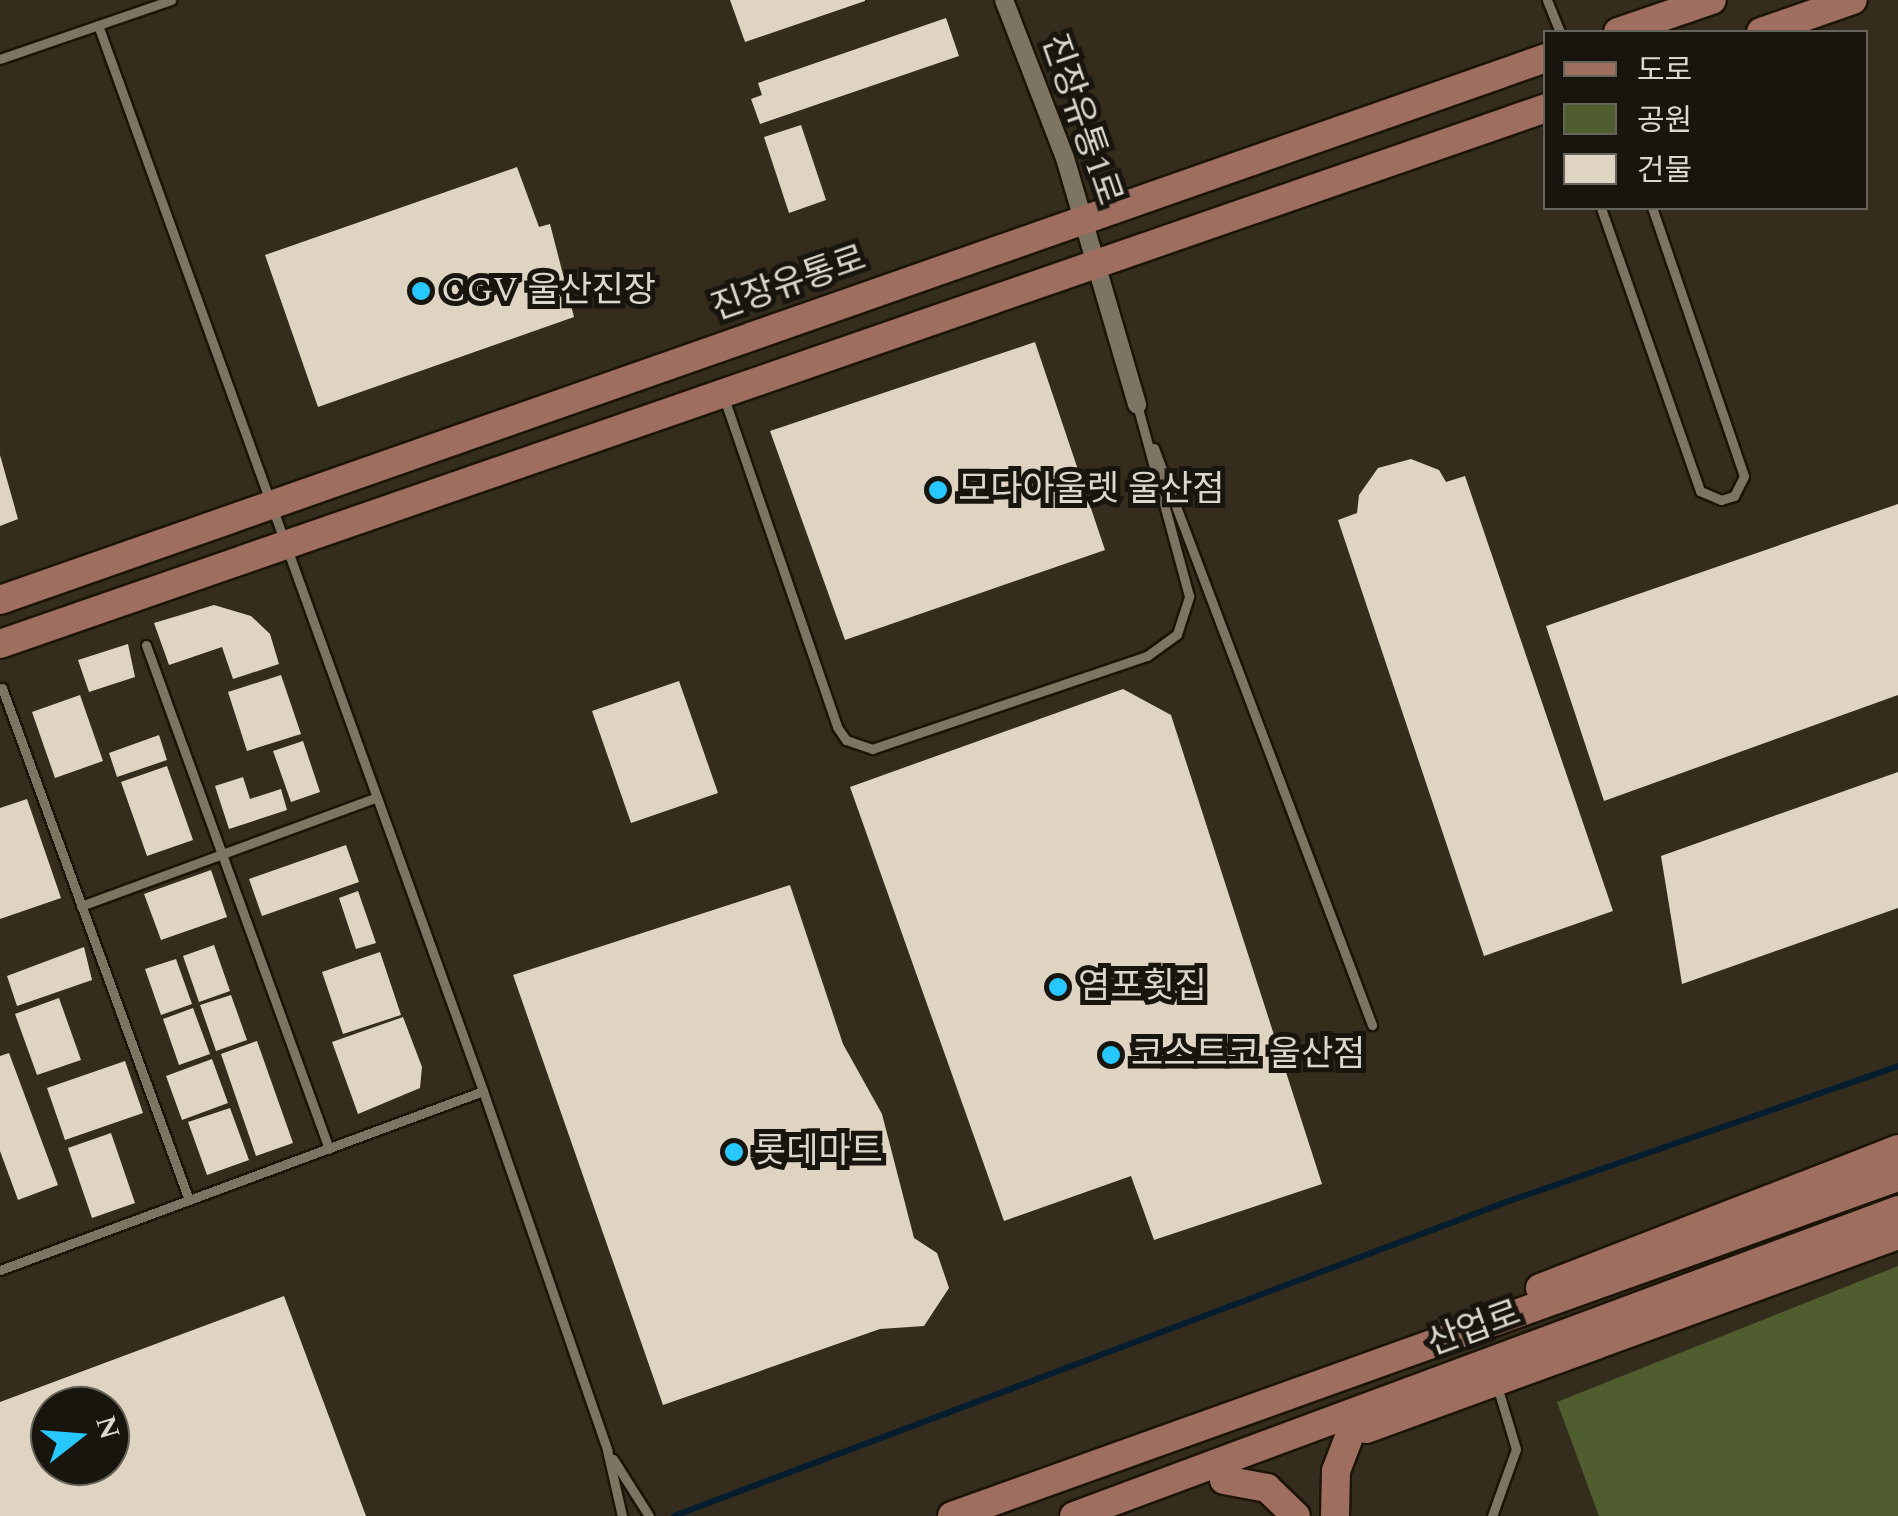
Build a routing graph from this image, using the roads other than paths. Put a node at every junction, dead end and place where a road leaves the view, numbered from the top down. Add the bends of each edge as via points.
1 (171, 0) edge
2 (1004, 0) edge
3 (1547, 0) edge
4 (1712, 0) edge
5 (1853, 0) edge
6 (98, 25) junction
7 (1559, 30) edge
8 (1624, 30) edge
9 (1767, 30) edge
10 (0, 59) edge
11 (1543, 59) edge
12 (1543, 109) edge
13 (1602, 210) edge
14 (1653, 210) edge
15 (1083, 220) junction
16 (1093, 262) junction
17 (722, 391) junction
18 (1137, 405) junction
19 (272, 506) junction
20 (285, 544) junction
21 (0, 600) edge
22 (0, 644) edge
23 (146, 646) dead end
24 (2, 688) edge
25 (376, 797) junction
26 (222, 854) junction
27 (82, 906) junction
28 (1372, 1025) dead end
29 (483, 1091) junction
30 (329, 1149) junction
31 (1898, 1149) edge
32 (1898, 1177) edge
33 (190, 1200) junction
34 (1898, 1210) edge
35 (1898, 1235) edge
36 (0, 1270) edge
37 (1496, 1382) junction
38 (1206, 1424) junction
39 (1350, 1435) junction
40 (607, 1450) junction
41 (1224, 1480) junction
42 (622, 1516) edge
43 (648, 1516) edge
44 (952, 1516) edge
45 (1074, 1516) edge
46 (1124, 1516) edge
47 (1296, 1516) edge
48 (1335, 1516) edge
49 (1492, 1516) edge

1 - 6 lane
2 - 15 street, 진장유통1로
3 - 7 lane
4 - 8 street
5 - 9 street
6 - 10 lane
6 - 19 lane
11 - 15 street, 진장유통로
12 - 16 street
13 - 14 lane via 1700,490 1721,500 1734,496 1744,476
15 - 16 street, 진장유통1로
15 - 19 street, 진장유통로
16 - 17 street
16 - 18 street, 진장유통1로
17 - 18 lane via 837,727 846,740 872,749 1147,656 1177,634 1189,596
17 - 20 street
18 - 28 lane
19 - 20 lane
19 - 21 street, 진장유통로
20 - 22 street
20 - 25 lane
23 - 26 lane
24 - 27 lane
25 - 26 lane
25 - 29 lane
26 - 27 lane
26 - 30 lane
27 - 33 lane
29 - 30 lane
29 - 40 lane
30 - 33 lane
31 - 38 street, 산업로
32 - 38 street, 산업로
33 - 36 lane
34 - 45 street, 산업로
35 - 37 street, 산업로
37 - 39 street, 산업로
37 - 49 lane via 1516,1449
38 - 44 street, 산업로
39 - 41 street, 산업로
39 - 48 street via 1336,1471
40 - 42 lane
40 - 43 lane
41 - 46 street, 산업로
41 - 47 street via 1267,1488

